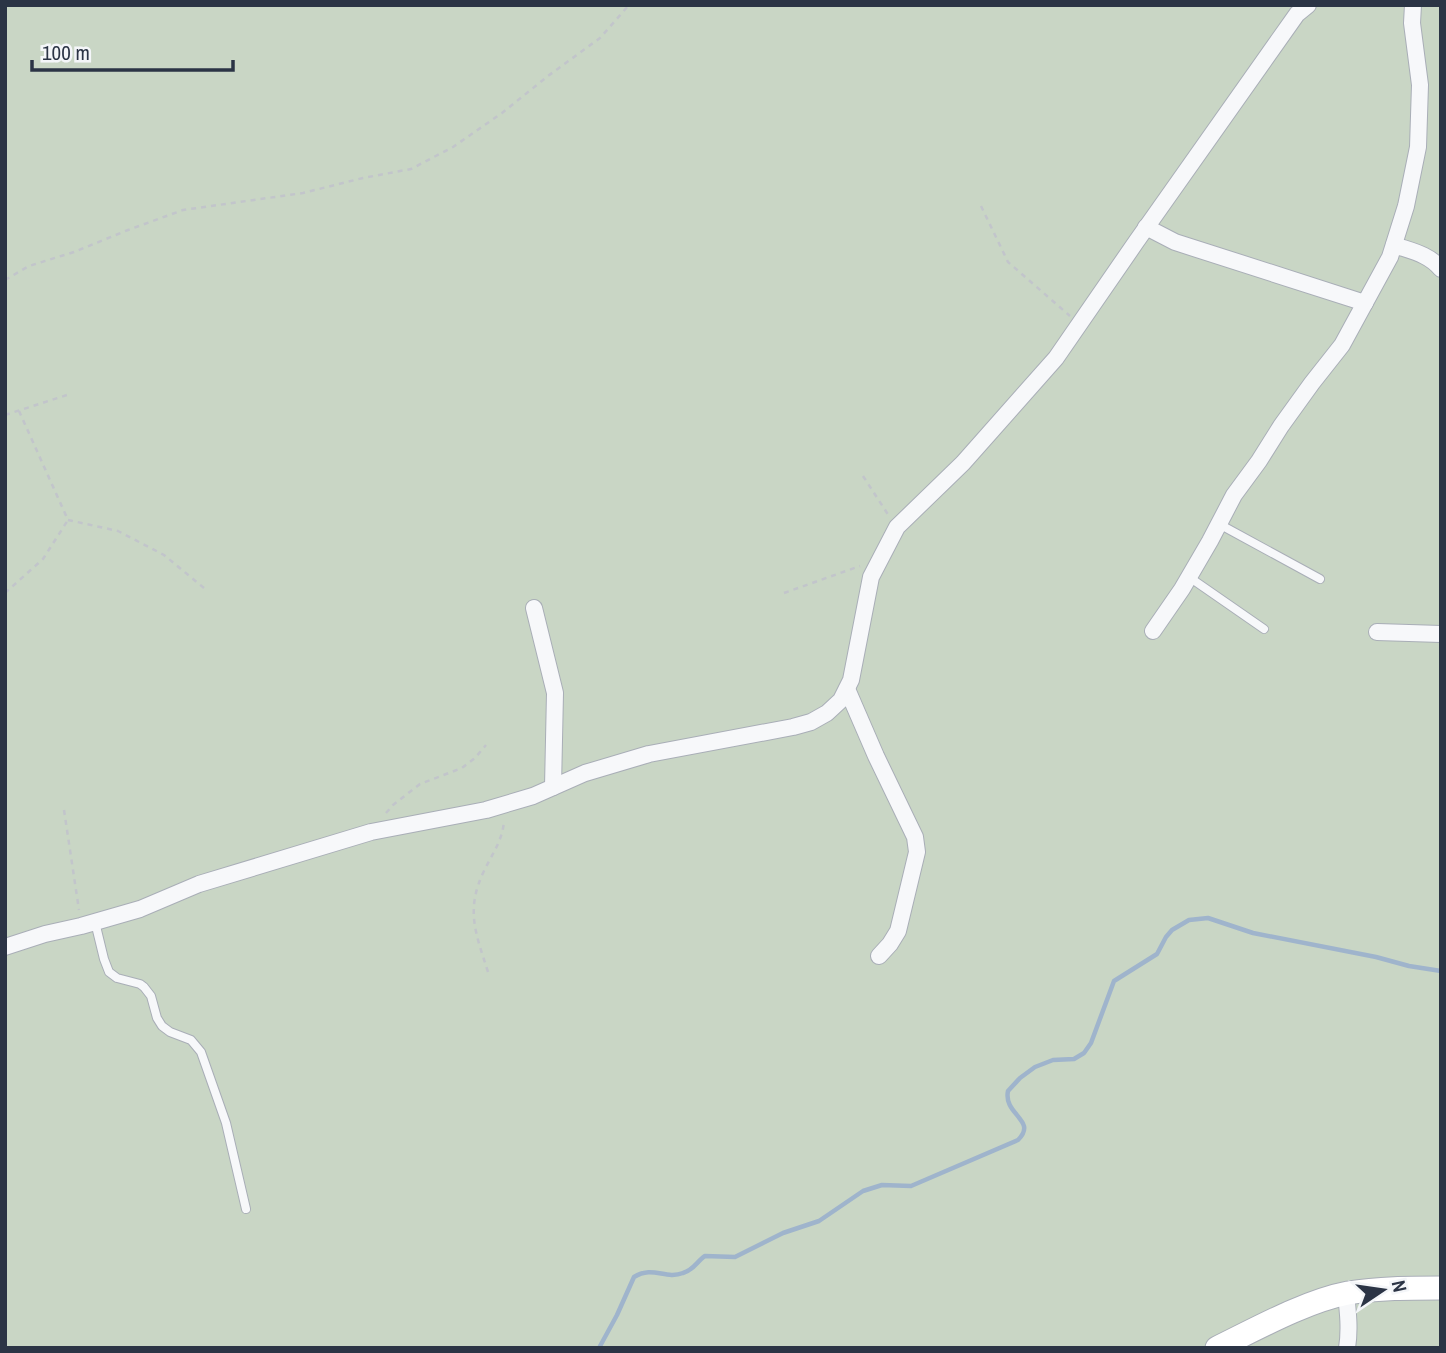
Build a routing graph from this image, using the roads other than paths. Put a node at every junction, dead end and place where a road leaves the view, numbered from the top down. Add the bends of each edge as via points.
1 (1308, 5) edge
2 (1413, 5) edge
3 (1146, 227) junction
4 (1394, 244) junction
5 (1441, 269) edge
6 (1365, 303) junction
7 (1219, 524) junction
8 (1189, 577) junction
9 (1320, 579) dead end
10 (534, 608) dead end
11 (1264, 629) dead end
12 (1153, 631) dead end
13 (1377, 632) dead end
14 (1441, 634) edge
15 (846, 689) junction
16 (553, 787) junction
17 (88, 924) junction
18 (5, 947) edge
19 (879, 956) dead end
20 (246, 1209) dead end
21 (1441, 1288) edge
22 (1346, 1294) junction
23 (1217, 1348) edge
24 (1347, 1348) edge

1 - 3 street via 1297,14
2 - 4 street via 1420,85 1418,147
3 - 6 street via 1175,242
3 - 15 street via 1055,358 963,463 897,527 871,577
4 - 5 street via 1433,260
4 - 6 street
6 - 7 street via 1342,345 1281,426
7 - 8 street
7 - 9 lane
8 - 11 lane
8 - 12 street
10 - 16 street via 555,693
13 - 14 street
15 - 16 street via 841,700 811,722 649,754
15 - 19 street via 915,836 917,852 898,931
16 - 17 street via 486,810 371,832 199,884 140,909
17 - 18 street
17 - 20 lane via 109,972 144,988 162,1026 191,1040 201,1052 226,1123
21 - 22 main road
22 - 23 main road via 1303,1308
22 - 24 street

